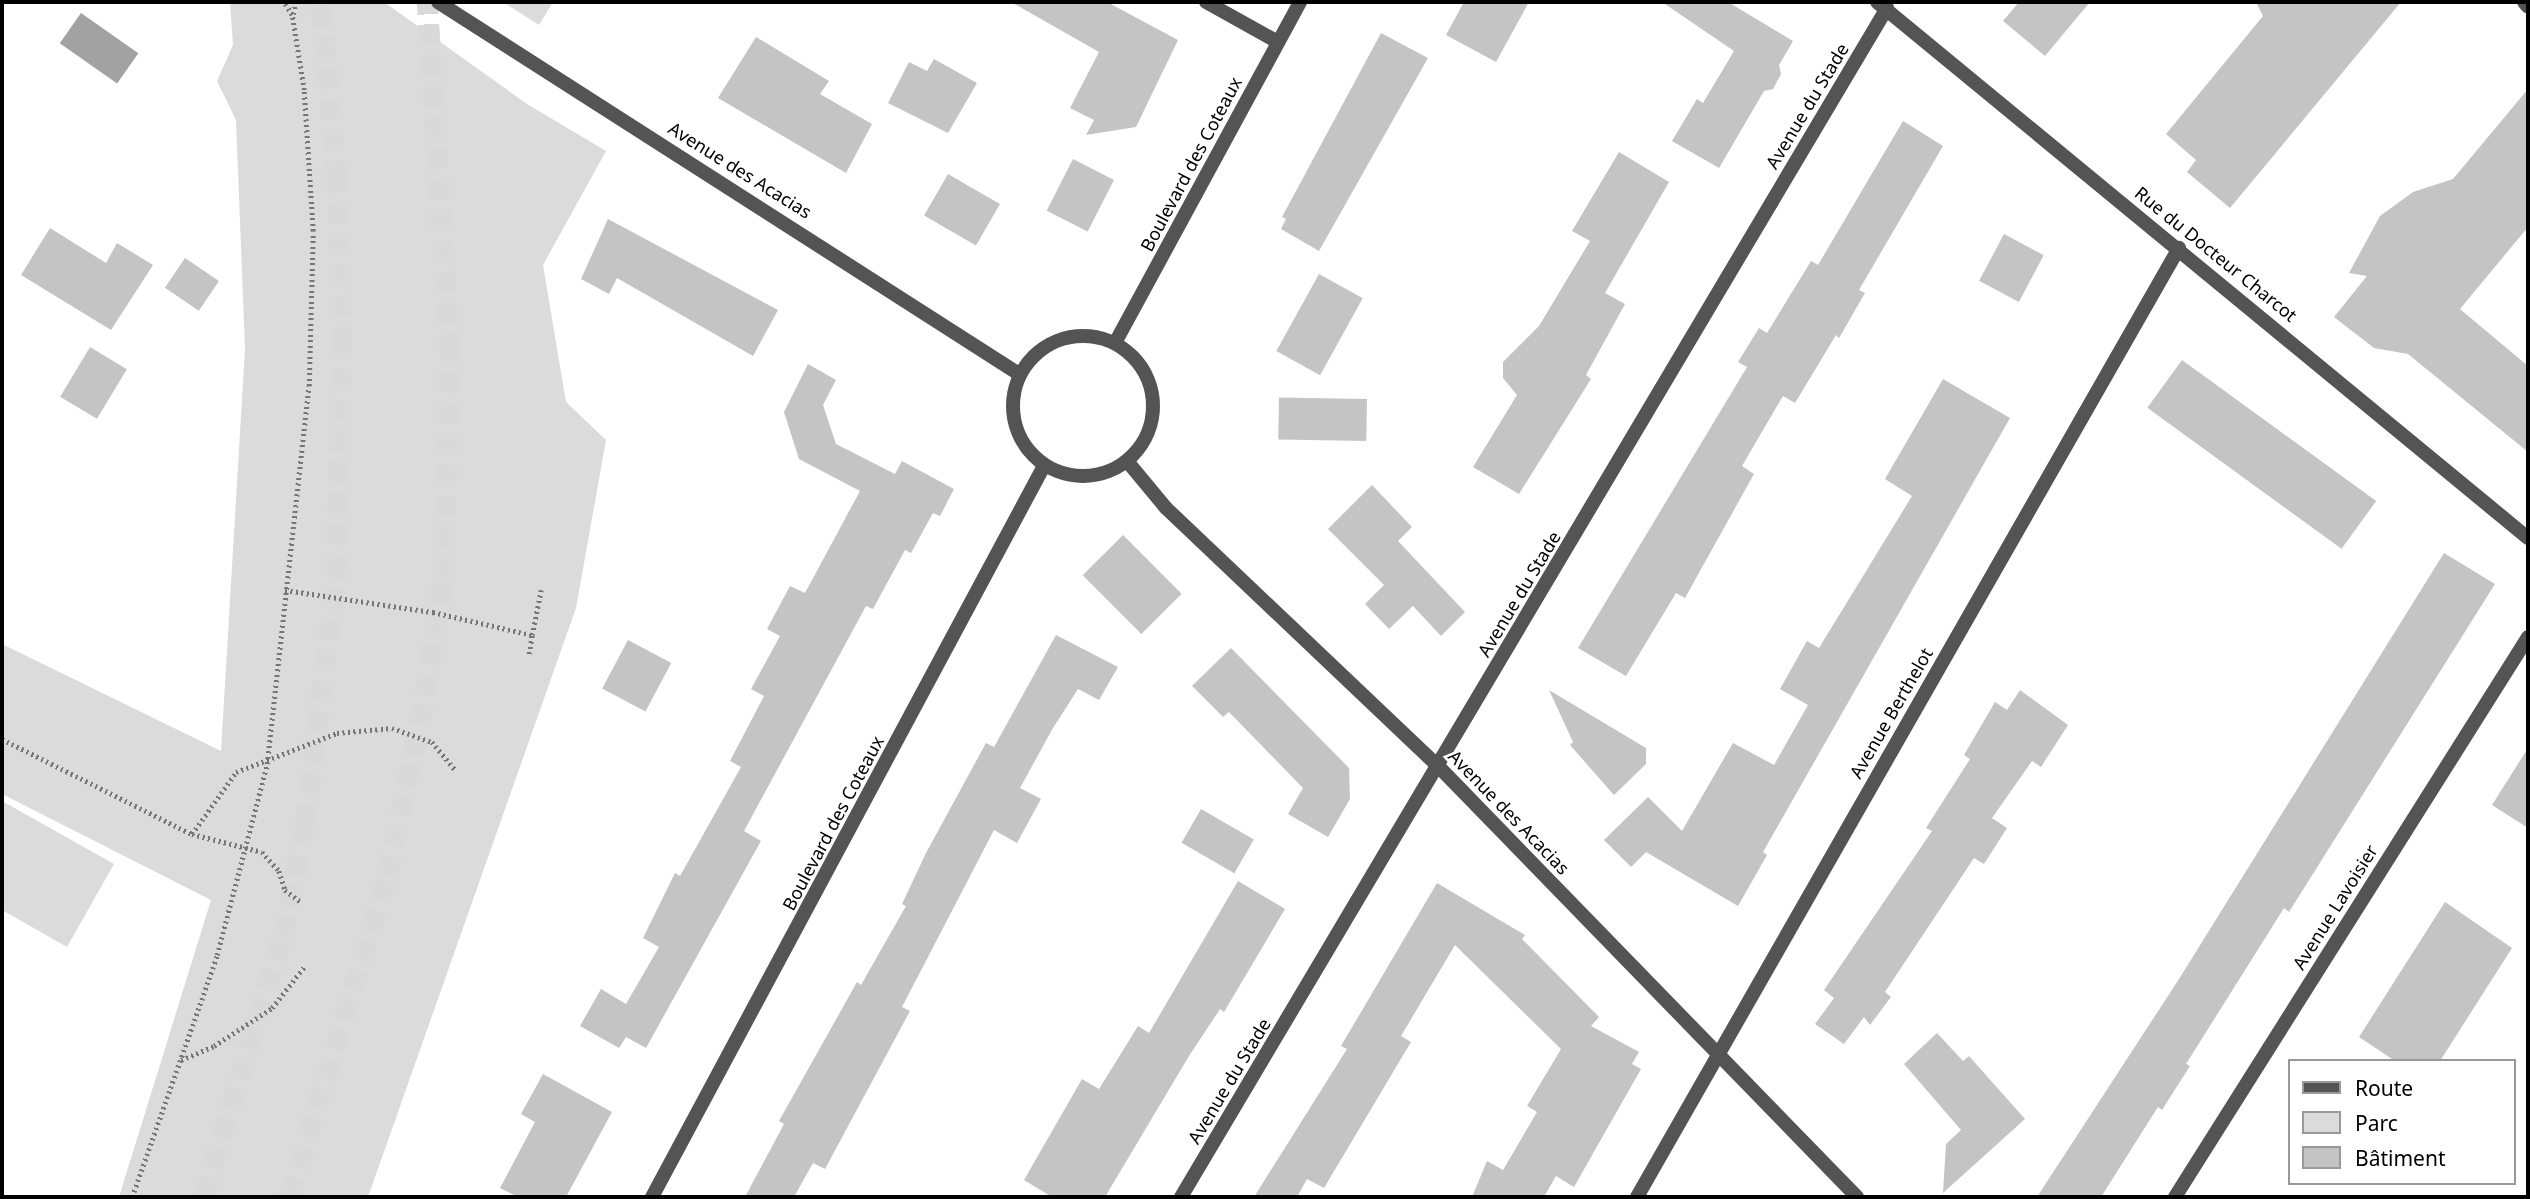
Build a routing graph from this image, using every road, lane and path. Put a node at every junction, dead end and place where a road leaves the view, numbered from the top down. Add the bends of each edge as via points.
1 (284, 2) edge
2 (296, 2) edge
3 (438, 2) edge
4 (1206, 2) edge
5 (1300, 2) edge
6 (2524, 2) edge
7 (1882, 5) edge
8 (2528, 7) edge
9 (292, 15) junction
10 (1278, 42) junction
11 (2179, 248) junction
12 (1115, 343) junction
13 (1019, 374) junction
14 (1127, 461) junction
15 (1044, 466) junction
16 (2528, 538) edge
17 (285, 590) junction
18 (541, 590) dead end
19 (532, 635) junction
20 (2528, 637) edge
21 (529, 653) dead end
22 (2, 739) edge
23 (267, 764) junction
24 (1439, 767) junction
25 (456, 771) dead end
26 (192, 834) junction
27 (245, 848) junction
28 (300, 902) dead end
29 (304, 967) dead end
30 (1718, 1055) junction
31 (180, 1060) junction
32 (132, 1197) edge
33 (652, 1197) edge
34 (1181, 1197) edge
35 (1637, 1197) edge
36 (1857, 1197) edge
37 (2175, 1197) edge

1 - 9 path
2 - 9 path
3 - 13 street, Avenue des Acacias
4 - 10 street
5 - 10 street, Boulevard des Coteaux
6 - 8 street
7 - 11 street, Rue du Docteur Charcot
7 - 24 street, Avenue du Stade
9 - 17 path via 304,90 313,231 309,386
10 - 12 street, Boulevard des Coteaux
11 - 16 street, Rue du Docteur Charcot
11 - 30 street, Avenue Berthelot
12 - 13 street via 1094,336 1050,343 1032,356
12 - 14 street via 1134,357 1154,399 1152,422 1143,444
13 - 15 street via 1012,414 1028,452
14 - 15 street via 1086,477
14 - 24 street, Avenue des Acacias via 1166,508
15 - 33 street, Boulevard des Coteaux
17 - 19 path via 433,612
17 - 23 path
18 - 19 path
19 - 21 path
20 - 37 street, Avenue Lavoisier
22 - 26 path
23 - 25 path via 337,733 392,729 432,741
23 - 26 path via 236,772
23 - 27 path
24 - 30 street, Avenue des Acacias
24 - 34 street, Avenue du Stade
26 - 27 path
27 - 28 path via 262,852 279,870 285,890
27 - 31 path via 217,955
29 - 31 path via 272,1008 214,1046
30 - 35 street, Avenue Berthelot
30 - 36 street, Avenue des Acacias
31 - 32 path

